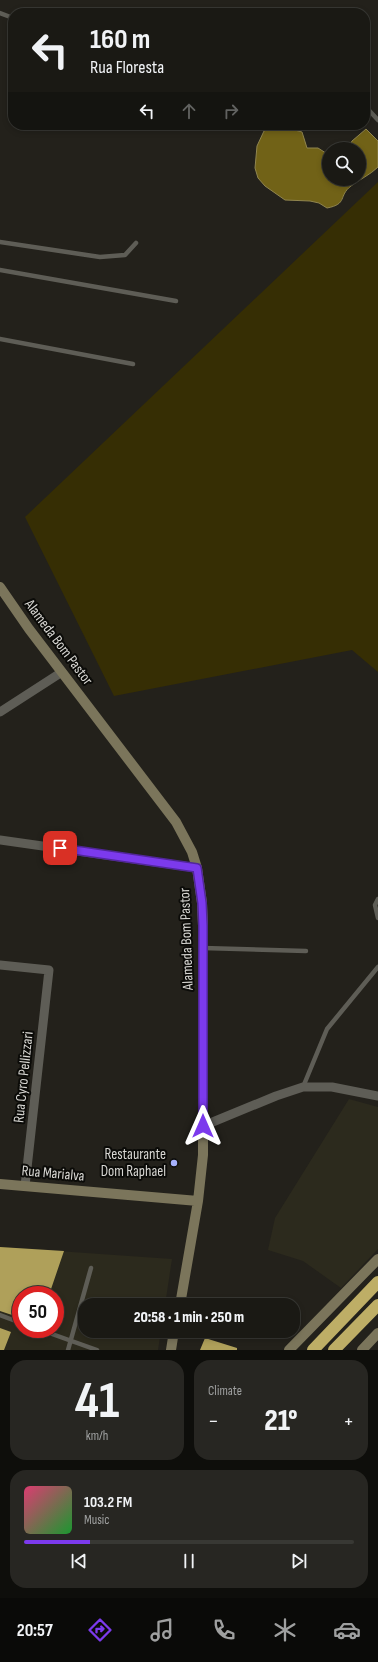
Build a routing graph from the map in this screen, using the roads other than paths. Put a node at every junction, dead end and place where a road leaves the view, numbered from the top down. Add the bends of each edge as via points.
1 (370, 111) edge
2 (378, 120) edge
3 (0, 242) edge
4 (136, 243) dead end
5 (0, 270) edge
6 (176, 301) dead end
7 (0, 339) edge
8 (133, 364) dead end
9 (0, 587) edge
10 (62, 672) junction
11 (0, 712) edge
12 (0, 840) edge
13 (197, 868) junction
14 (378, 899) edge
15 (378, 918) edge
16 (203, 948) junction
17 (306, 951) dead end
18 (0, 965) edge
19 (378, 967) edge
20 (303, 1087) junction
21 (378, 1096) edge
22 (203, 1126) junction
23 (0, 1184) edge
24 (25, 1186) junction
25 (198, 1201) junction
26 (378, 1259) edge
27 (91, 1268) dead end
28 (378, 1282) edge
29 (181, 1298) edge
30 (378, 1305) edge
31 (0, 1315) edge
32 (12, 1320) edge
33 (378, 1333) edge
34 (61, 1338) edge
35 (173, 1338) edge
36 (71, 1342) junction
37 (68, 1350) edge
38 (97, 1350) edge
39 (170, 1350) edge
40 (289, 1350) edge
41 (313, 1350) edge
42 (334, 1350) edge
43 (362, 1350) edge

1 - 2 lane
3 - 4 lane via 100,257 125,255
5 - 6 lane
7 - 8 lane
9 - 10 main road, Alameda Bom Pastor
10 - 11 street
10 - 13 main road, Alameda Bom Pastor via 162,802 185,837
12 - 13 street
13 - 16 main road, Alameda Bom Pastor via 202,903
14 - 15 lane via 375,906
16 - 17 lane
16 - 22 main road, Alameda Bom Pastor
18 - 24 street, Rua Cyro Pellizzari via 49,970
19 - 20 lane via 327,1029
20 - 21 street via 332,1087
20 - 22 street
22 - 25 main road, Alameda Bom Pastor
23 - 24 main road, Rua Marialva
24 - 25 main road, Rua Marialva
25 - 29 main road, Alameda Bom Pastor
26 - 40 main road
27 - 36 lane
28 - 41 highway
30 - 42 highway
31 - 32 lane
33 - 43 main road
34 - 36 lane
35 - 39 main road
36 - 37 lane
36 - 38 lane

